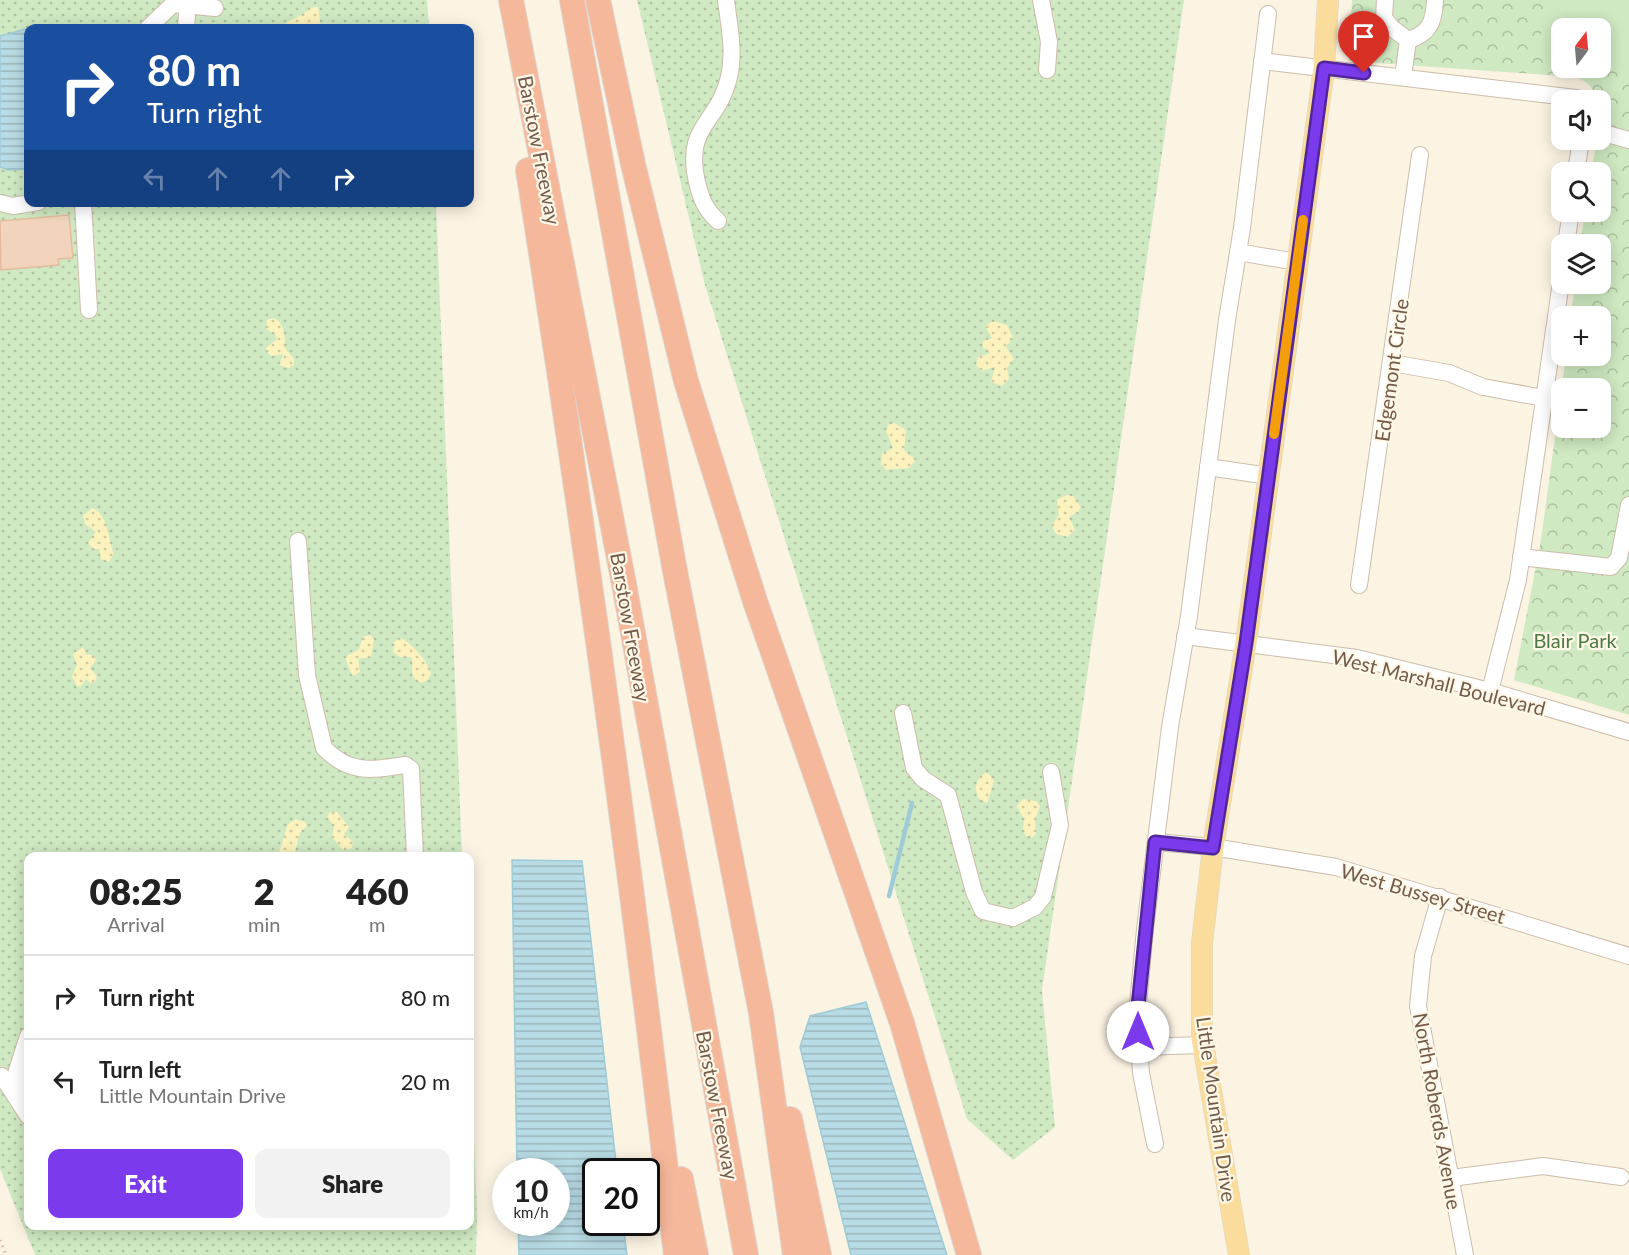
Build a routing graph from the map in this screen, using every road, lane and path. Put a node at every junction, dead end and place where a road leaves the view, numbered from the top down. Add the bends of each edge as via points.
1 (511, 0) edge
2 (572, 0) edge
3 (598, 0) edge
4 (726, 0) edge
5 (1041, 0) edge
6 (1328, 0) edge
7 (1385, 0) edge
8 (1435, 0) edge
9 (188, 2) edge
10 (215, 8) dead end
11 (1268, 14) dead end
12 (152, 24) edge
13 (186, 24) edge
14 (1408, 40) junction
15 (1262, 61) junction
16 (1324, 68) junction
17 (1047, 70) dead end
18 (1403, 77) junction
19 (1551, 95) edge
20 (532, 109) junction
21 (1611, 135) edge
22 (1629, 140) edge
23 (1420, 155) dead end
24 (0, 203) edge
25 (24, 204) edge
26 (78, 207) edge
27 (718, 221) dead end
28 (1238, 252) junction
29 (1298, 262) junction
30 (1559, 294) edge
31 (89, 310) dead end
32 (1392, 363) junction
33 (1544, 398) junction
34 (1208, 467) junction
35 (1269, 476) junction
36 (1629, 505) edge
37 (298, 541) dead end
38 (1521, 556) junction
39 (1359, 585) dead end
40 (1185, 636) junction
41 (1246, 643) junction
42 (1490, 691) junction
43 (903, 713) dead end
44 (1629, 732) edge
45 (1051, 772) dead end
46 (1155, 842) junction
47 (1213, 848) junction
48 (415, 852) edge
49 (1440, 897) junction
50 (1629, 956) edge
51 (761, 1013) junction
52 (649, 1021) junction
53 (1203, 1046) junction
54 (1139, 1047) junction
55 (24, 1049) edge
56 (2, 1076) dead end
57 (18, 1100) junction
58 (24, 1110) edge
59 (1155, 1144) dead end
60 (1621, 1177) dead end
61 (1451, 1178) junction
62 (0, 1240) edge
63 (6, 1255) edge
64 (676, 1255) edge
65 (696, 1255) edge
66 (746, 1255) edge
67 (795, 1255) edge
68 (819, 1255) edge
69 (969, 1255) edge
70 (1239, 1255) edge
71 (1465, 1255) edge

1 - 20 highway, Barstow Freeway
2 - 51 highway via 675,571
3 - 69 highway via 633,165 686,381 755,600 902,1023
4 - 27 street via 732,50 730,73 724,93 697,135 692,153 705,209
5 - 17 street via 1049,42
6 - 16 main road, Little Mountain Drive
7 - 14 street via 1384,18
8 - 14 street via 1431,26 1420,37
9 - 10 street
9 - 12 street via 173,4
9 - 13 street
11 - 15 street
14 - 18 street
15 - 16 street
15 - 28 street
16 - 18 street
16 - 29 main road, Little Mountain Drive
18 - 19 street
20 - 52 highway via 524,147 573,459
20 - 66 highway, Barstow Freeway via 624,584
21 - 22 street
23 - 32 street, Edgemont Circle
24 - 25 street
26 - 31 street
28 - 29 street
28 - 34 street
29 - 35 main road, Little Mountain Drive
30 - 33 street
32 - 33 street via 1449,373 1483,387
32 - 39 street, Edgemont Circle
33 - 38 street
34 - 35 street
34 - 40 street
35 - 41 main road, Little Mountain Drive
36 - 38 street via 1619,558 1611,567
37 - 48 street via 307,675 324,748 341,762 366,771 405,765 411,769
38 - 42 street
40 - 41 street, West Marshall Boulevard
40 - 46 street
41 - 42 street, West Marshall Boulevard via 1357,658
41 - 47 main road, Little Mountain Drive
42 - 44 street, West Marshall Boulevard
43 - 45 street via 914,768 948,795 974,892 980,907 989,914 1013,918 1035,907 1043,897 1060,825
46 - 47 street, West Bussey Street
46 - 54 street via 1137,1016
47 - 49 street, West Bussey Street via 1336,867
47 - 53 main road, Little Mountain Drive via 1202,943
49 - 50 street, West Bussey Street
49 - 61 street, North Roberds Avenue via 1423,956 1418,1006
51 - 67 highway
51 - 68 highway via 795,1139
52 - 64 highway
52 - 65 highway
53 - 54 street
53 - 70 main road, Little Mountain Drive
54 - 59 street
55 - 57 street via 16,1074
56 - 57 street
57 - 58 street
60 - 61 street via 1543,1166
61 - 71 street, North Roberds Avenue
62 - 63 path

